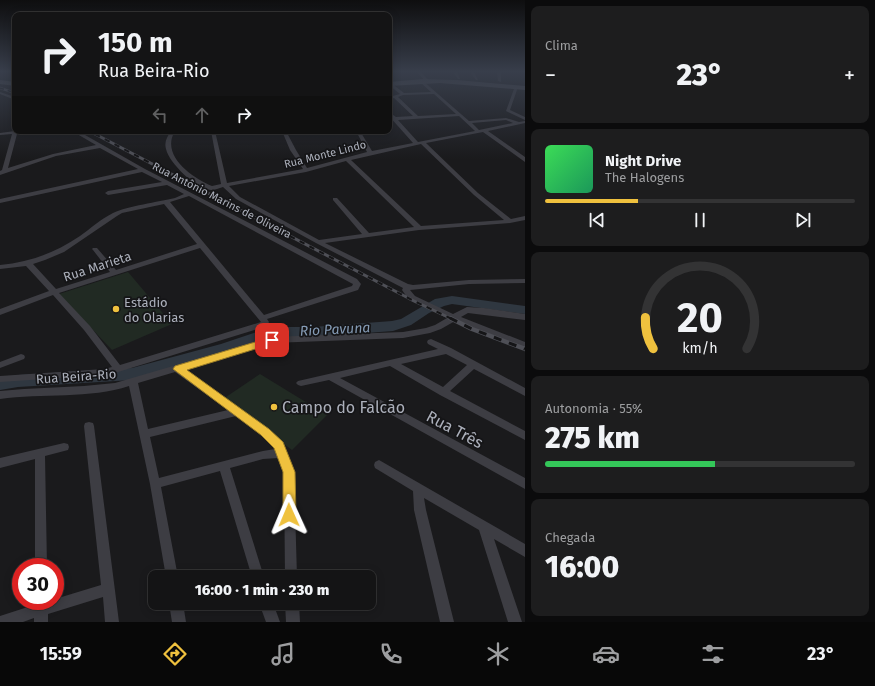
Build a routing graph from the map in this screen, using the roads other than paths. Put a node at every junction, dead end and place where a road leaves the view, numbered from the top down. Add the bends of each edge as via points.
1 (400, 101) edge
2 (443, 101) edge
3 (511, 101) edge
4 (460, 115) junction
5 (392, 117) edge
6 (416, 117) junction
7 (394, 119) junction
8 (525, 119) edge
9 (469, 122) junction
10 (525, 122) edge
11 (518, 123) junction
12 (484, 130) junction
13 (478, 131) junction
14 (12, 132) edge
15 (0, 134) edge
16 (14, 134) edge
17 (79, 134) edge
18 (172, 134) edge
19 (214, 134) edge
20 (285, 134) edge
21 (360, 134) edge
22 (419, 142) junction
23 (101, 146) junction
24 (370, 153) junction
25 (518, 154) junction
26 (525, 154) edge
27 (347, 159) junction
28 (525, 160) edge
29 (143, 170) junction
30 (306, 170) junction
31 (2, 172) edge
32 (167, 182) junction
33 (224, 185) junction
34 (108, 193) dead end
35 (189, 194) junction
36 (335, 199) dead end
37 (0, 201) edge
38 (166, 202) junction
39 (525, 218) edge
40 (510, 221) junction
41 (419, 228) junction
42 (366, 234) junction
43 (318, 242) junction
44 (201, 245) junction
45 (95, 249) dead end
46 (29, 264) junction
47 (0, 267) edge
48 (115, 273) junction
49 (525, 281) edge
50 (407, 286) junction
51 (54, 292) junction
52 (0, 312) edge
53 (525, 317) edge
54 (454, 318) junction
55 (264, 321) junction
56 (431, 342) dead end
57 (525, 346) edge
58 (448, 350) junction
59 (21, 357) dead end
60 (392, 363) junction
61 (473, 364) junction
62 (0, 365) edge
63 (118, 369) junction
64 (178, 369) junction
65 (329, 376) junction
66 (0, 379) edge
67 (133, 382) junction
68 (301, 383) dead end
69 (443, 392) junction
70 (525, 392) edge
71 (0, 395) edge
72 (236, 412) junction
73 (89, 426) dead end
74 (144, 434) junction
75 (525, 436) edge
76 (64, 447) dead end
77 (40, 453) junction
78 (282, 453) junction
79 (0, 463) edge
80 (224, 465) junction
81 (379, 465) dead end
82 (155, 484) junction
83 (525, 484) edge
84 (418, 488) junction
85 (484, 527) junction
86 (525, 551) edge
87 (41, 558) edge
88 (171, 570) edge
89 (256, 570) edge
90 (291, 570) edge
91 (109, 589) junction
92 (177, 610) edge
93 (269, 610) edge
94 (292, 610) edge
95 (41, 611) edge
96 (1, 622) edge
97 (112, 622) edge
98 (179, 622) edge
99 (273, 622) edge
100 (293, 622) edge
101 (447, 622) edge
102 (515, 622) edge

1 - 6 street
2 - 4 street
3 - 8 street via 508,111
4 - 6 street
4 - 9 street
5 - 7 street
6 - 7 street
7 - 22 street
9 - 11 street via 506,119
9 - 13 street
10 - 11 street, Rua Monte Lindo
11 - 12 street, Rua Monte Lindo
12 - 13 street, Rua Monte Lindo
12 - 25 street
13 - 22 street, Rua Monte Lindo
14 - 15 street
16 - 31 street
17 - 23 street, Rua Antônio Marins de Oliveira
18 - 33 street, Rua Monte Lindo via 168,143 176,164 206,186
19 - 33 street
20 - 30 street
21 - 24 street
22 - 24 street, Rua Monte Lindo
22 - 40 street
23 - 29 street, Rua Antônio Marins de Oliveira
23 - 31 street via 54,155
24 - 27 street, Rua Monte Lindo
25 - 26 street
25 - 28 street
27 - 30 street, Rua Monte Lindo
27 - 41 street
29 - 32 street, Rua Antônio Marins de Oliveira
29 - 37 street
30 - 33 street, Rua Monte Lindo
32 - 34 street
32 - 35 street, Rua Antônio Marins de Oliveira
33 - 43 street via 238,198
35 - 38 street
35 - 55 street, Rua Antônio Marins de Oliveira via 357,284 355,288
36 - 42 street
38 - 44 street
38 - 46 street via 112,215 66,247
39 - 40 street
40 - 41 street
41 - 42 street
42 - 43 street
43 - 50 street
44 - 48 street, Rua Marieta
44 - 55 street
45 - 48 street
46 - 47 street
46 - 51 street
48 - 51 street, Rua Marieta
49 - 50 street
50 - 54 street via 408,294
51 - 52 street, Rua Marieta
51 - 63 street
53 - 54 street, Rua Beira-Rio via 472,310 460,313
54 - 57 street
54 - 64 street, Rua Beira-Rio via 428,331 403,336 267,341
55 - 63 street via 259,326
56 - 58 street
58 - 60 street
58 - 61 street
59 - 62 street
60 - 65 street
60 - 69 street
61 - 69 street
61 - 70 street
63 - 66 street
64 - 67 street, Rua Beira-Rio
64 - 72 street
65 - 68 street
65 - 83 street, Rua Três
67 - 71 street, Rua Beira-Rio via 123,386 84,390
67 - 74 street
69 - 75 street
72 - 74 street
72 - 78 street via 273,440
73 - 91 street
74 - 82 street
76 - 77 street
77 - 79 street
77 - 87 street
78 - 80 street
78 - 90 street via 289,472
80 - 82 street
80 - 89 street
81 - 84 street
82 - 88 street
84 - 85 street
84 - 101 street via 420,510
85 - 86 street
85 - 102 street
91 - 95 street
91 - 97 street
92 - 98 street
93 - 99 street
94 - 100 street
95 - 96 street

